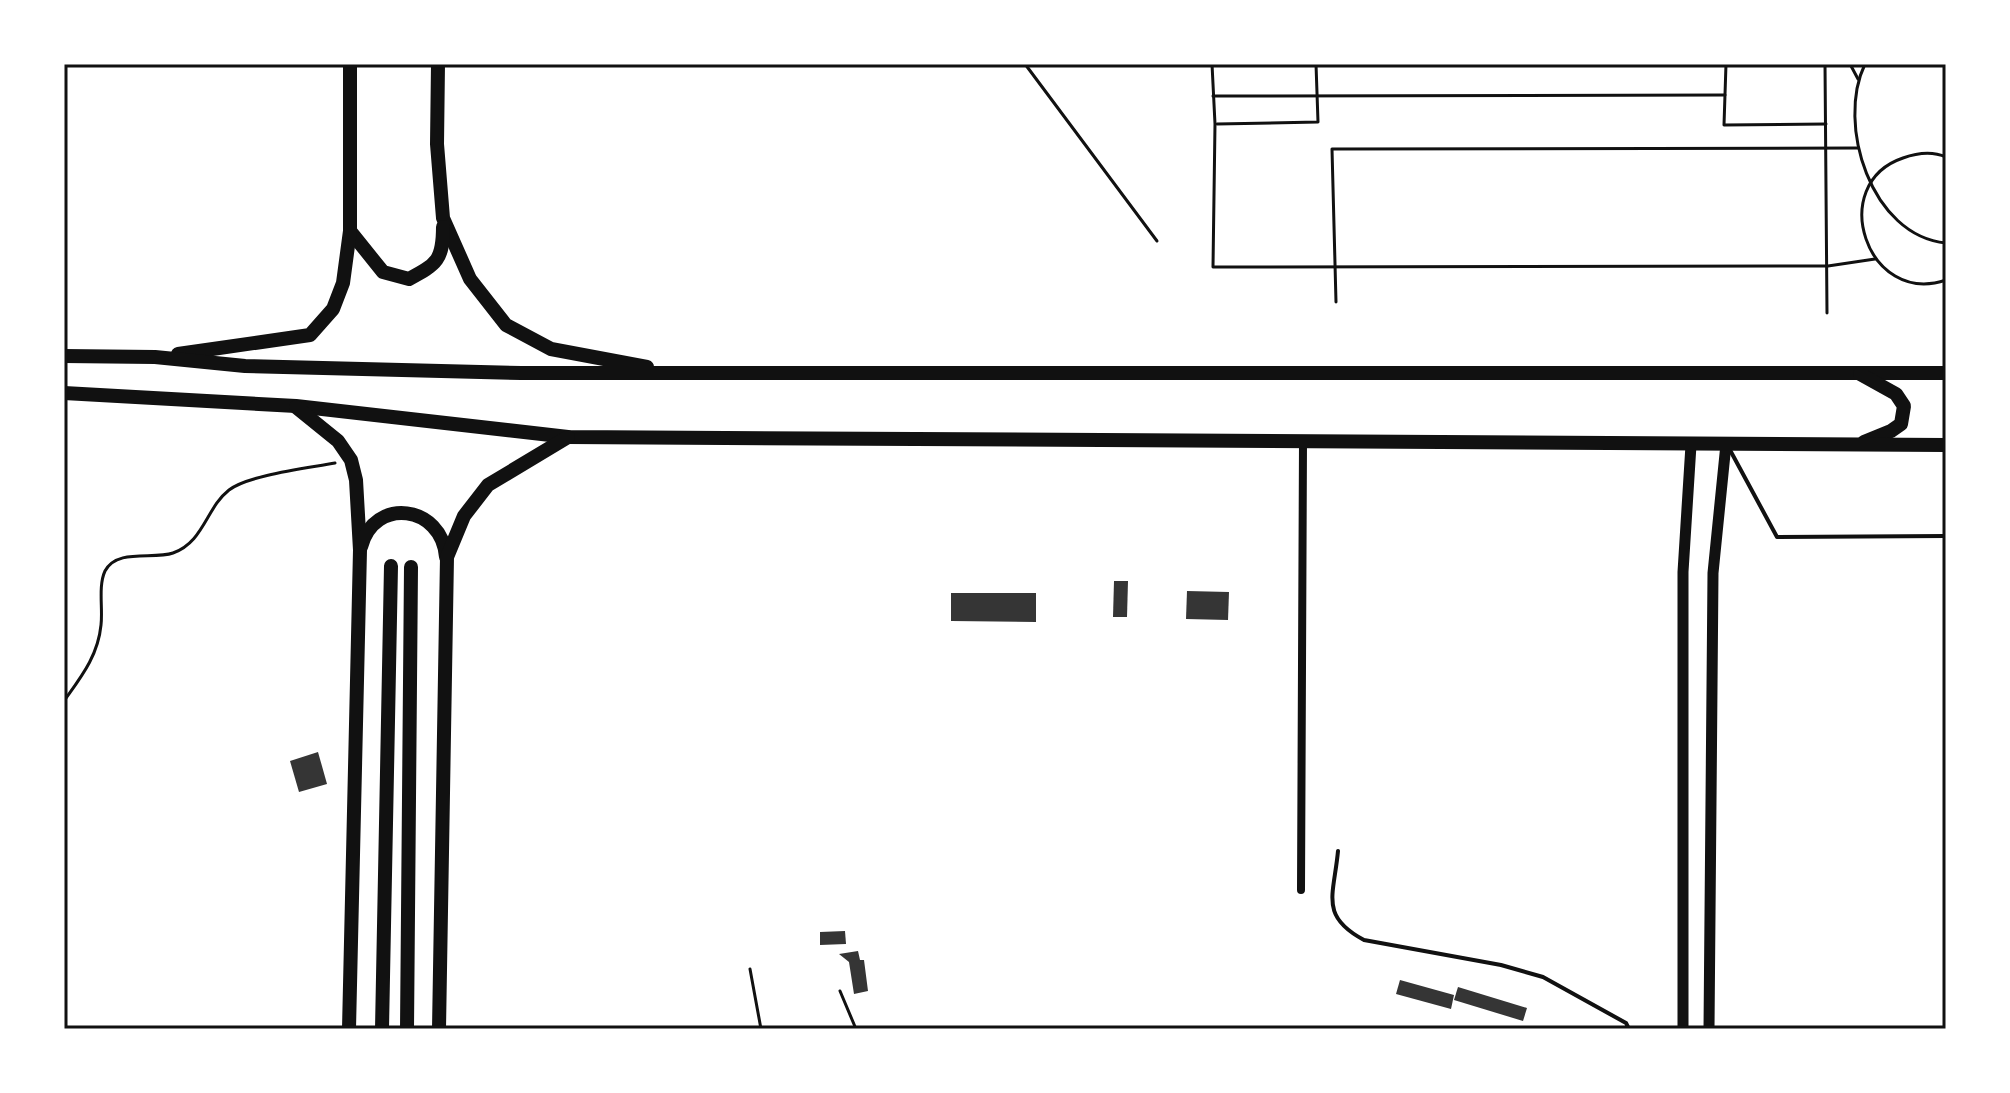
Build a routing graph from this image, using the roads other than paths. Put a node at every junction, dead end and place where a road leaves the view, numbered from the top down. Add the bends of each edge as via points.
1 (350, 64) edge
2 (438, 64) edge
3 (443, 218) junction
4 (350, 231) junction
5 (64, 356) edge
6 (155, 357) junction
7 (1859, 373) junction
8 (1946, 373) edge
9 (683, 374) junction
10 (64, 393) edge
11 (296, 406) junction
12 (568, 437) junction
13 (1303, 442) junction
14 (1726, 444) junction
15 (1691, 445) junction
16 (1856, 445) junction
17 (1946, 445) edge
18 (1946, 536) edge
19 (360, 550) junction
20 (447, 557) junction
21 (391, 566) dead end
22 (411, 567) dead end
23 (1338, 851) dead end
24 (1301, 890) dead end
25 (349, 1029) edge
26 (382, 1029) edge
27 (407, 1029) edge
28 (439, 1029) edge
29 (1629, 1029) edge
30 (1683, 1029) edge
31 (1709, 1029) edge

1 - 4 main road
2 - 3 main road
3 - 4 main road via 443,246 433,266 409,279 383,272
3 - 9 main road via 470,279 506,325 551,349
4 - 6 main road via 343,283 333,309 310,335
5 - 6 main road
6 - 9 main road via 245,366
7 - 8 main road
7 - 9 main road
7 - 16 main road via 1896,394 1904,415 1891,431
10 - 11 main road
11 - 12 main road
11 - 19 main road via 338,441 351,460
12 - 13 main road
12 - 20 main road via 488,485 464,516
13 - 15 main road
13 - 24 street
14 - 15 main road
14 - 16 main road
14 - 18 lane via 1777,537
14 - 31 street via 1713,573
15 - 30 street via 1683,572
16 - 17 main road
19 - 20 main road via 376,522 406,513 435,527
19 - 25 main road
20 - 28 main road
21 - 26 main road
22 - 27 main road
23 - 29 lane via 1332,910 1344,930 1364,940 1543,977

